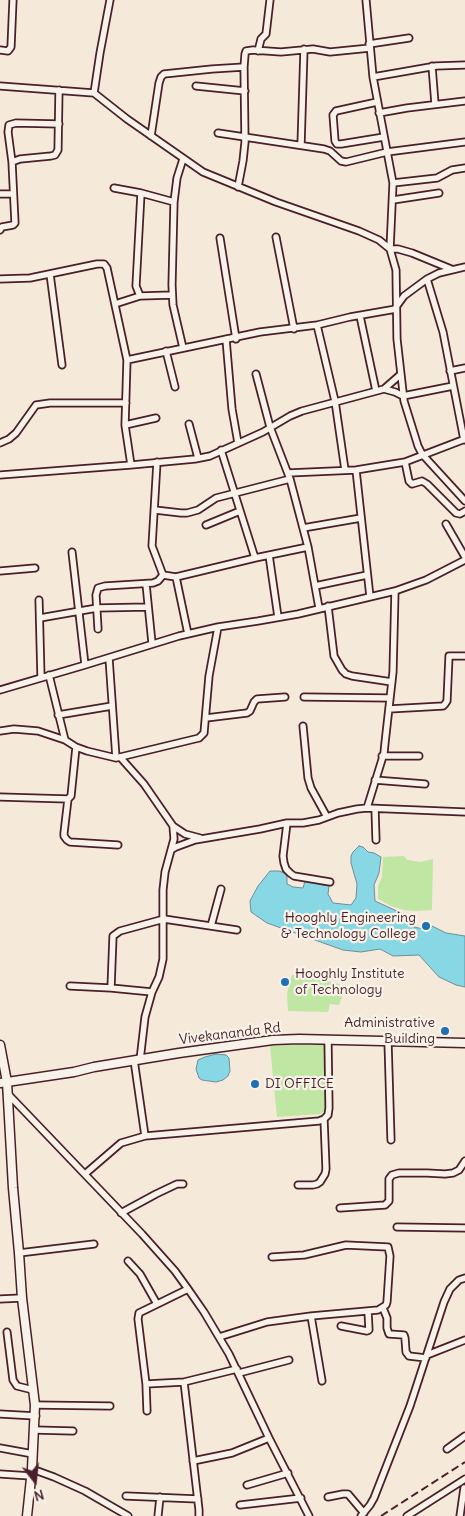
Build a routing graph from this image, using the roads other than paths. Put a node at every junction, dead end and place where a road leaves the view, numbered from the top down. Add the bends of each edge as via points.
1 (13, 0) edge
2 (110, 0) edge
3 (270, 0) edge
4 (366, 0) edge
5 (409, 38) dead end
6 (370, 46) junction
7 (0, 50) edge
8 (304, 50) junction
9 (258, 51) junction
10 (465, 65) edge
11 (432, 66) junction
12 (244, 68) junction
13 (373, 77) junction
14 (0, 86) edge
15 (196, 86) dead end
16 (59, 90) junction
17 (245, 91) junction
18 (94, 93) junction
19 (465, 101) edge
20 (377, 102) junction
21 (435, 104) junction
22 (379, 113) junction
23 (58, 124) junction
24 (218, 133) dead end
25 (151, 136) junction
26 (245, 136) junction
27 (384, 137) junction
28 (465, 142) edge
29 (301, 145) junction
30 (388, 152) junction
31 (183, 159) junction
32 (12, 162) junction
33 (465, 168) edge
34 (393, 183) junction
35 (238, 187) junction
36 (114, 188) dead end
37 (141, 193) junction
38 (439, 193) dead end
39 (0, 194) edge
40 (13, 194) junction
41 (393, 200) junction
42 (174, 202) junction
43 (0, 230) edge
44 (276, 236) dead end
45 (220, 238) dead end
46 (390, 249) junction
47 (465, 267) edge
48 (451, 269) junction
49 (50, 274) junction
50 (0, 279) edge
51 (427, 279) junction
52 (172, 295) junction
53 (140, 296) junction
54 (115, 304) junction
55 (396, 308) junction
56 (360, 316) junction
57 (317, 325) junction
58 (294, 329) junction
59 (226, 339) junction
60 (236, 339) junction
61 (183, 348) junction
62 (166, 351) junction
63 (128, 360) junction
64 (62, 365) dead end
65 (465, 368) edge
66 (450, 371) junction
67 (256, 374) dead end
68 (400, 374) junction
69 (453, 386) junction
70 (175, 387) dead end
71 (384, 389) junction
72 (376, 391) junction
73 (403, 396) junction
74 (335, 401) junction
75 (126, 403) junction
76 (156, 418) dead end
77 (189, 424) dead end
78 (125, 425) junction
79 (270, 427) junction
80 (464, 440) edge
81 (0, 443) edge
82 (238, 443) junction
83 (221, 450) junction
84 (422, 454) junction
85 (198, 458) junction
86 (157, 462) junction
87 (405, 462) junction
88 (131, 466) junction
89 (345, 470) junction
90 (356, 470) junction
91 (0, 475) edge
92 (289, 476) junction
93 (234, 493) junction
94 (465, 501) edge
95 (155, 510) junction
96 (240, 511) junction
97 (465, 511) edge
98 (361, 518) junction
99 (446, 524) dead end
100 (206, 526) dead end
101 (303, 528) junction
102 (308, 547) junction
103 (72, 552) dead end
104 (269, 555) junction
105 (255, 558) junction
106 (465, 559) edge
107 (35, 568) dead end
108 (0, 571) edge
109 (367, 574) junction
110 (163, 575) junction
111 (176, 577) junction
112 (146, 584) junction
113 (315, 586) junction
114 (395, 591) junction
115 (370, 597) junction
116 (39, 600) dead end
117 (148, 606) junction
118 (328, 606) junction
119 (97, 608) junction
120 (319, 608) junction
121 (78, 611) junction
122 (278, 617) junction
123 (40, 618) junction
124 (218, 627) junction
125 (98, 629) dead end
126 (188, 634) junction
127 (152, 643) junction
128 (465, 656) edge
129 (109, 658) junction
130 (85, 665) junction
131 (49, 675) junction
132 (41, 678) junction
133 (392, 682) junction
134 (0, 690) edge
135 (285, 697) dead end
136 (304, 697) dead end
137 (390, 698) junction
138 (112, 706) junction
139 (389, 709) junction
140 (58, 715) junction
141 (206, 718) junction
142 (303, 726) dead end
143 (0, 731) edge
144 (65, 740) junction
145 (76, 747) junction
146 (382, 756) junction
147 (419, 756) dead end
148 (118, 758) junction
149 (375, 780) junction
150 (425, 784) dead end
151 (0, 798) edge
152 (68, 799) junction
153 (366, 808) junction
154 (375, 808) junction
155 (465, 812) edge
156 (327, 817) junction
157 (287, 823) junction
158 (173, 826) junction
159 (205, 838) junction
160 (376, 840) dead end
161 (118, 845) dead end
162 (171, 850) junction
163 (330, 882) dead end
164 (221, 889) dead end
165 (164, 919) junction
166 (211, 926) junction
167 (237, 930) dead end
168 (70, 986) dead end
169 (111, 988) junction
170 (152, 992) junction
171 (328, 1040) junction
172 (388, 1042) junction
173 (465, 1043) edge
174 (0, 1048) edge
175 (137, 1060) junction
176 (3, 1083) edge
177 (8, 1093) junction
178 (324, 1119) junction
179 (145, 1136) junction
180 (391, 1140) dead end
181 (465, 1161) edge
182 (85, 1174) junction
183 (183, 1184) dead end
184 (298, 1185) dead end
185 (340, 1208) dead end
186 (121, 1213) junction
187 (397, 1227) dead end
188 (465, 1228) edge
189 (94, 1244) dead end
190 (19, 1253) junction
191 (272, 1257) dead end
192 (128, 1260) dead end
193 (465, 1278) edge
194 (188, 1289) junction
195 (22, 1298) junction
196 (0, 1299) edge
197 (157, 1304) junction
198 (383, 1308) junction
199 (368, 1311) junction
200 (311, 1316) junction
201 (341, 1326) dead end
202 (7, 1332) dead end
203 (219, 1336) junction
204 (465, 1340) edge
205 (427, 1356) junction
206 (289, 1360) dead end
207 (238, 1371) junction
208 (322, 1381) dead end
209 (184, 1382) junction
210 (146, 1384) junction
211 (33, 1390) junction
212 (35, 1405) junction
213 (110, 1406) dead end
214 (147, 1411) dead end
215 (0, 1414) edge
216 (36, 1416) junction
217 (35, 1430) junction
218 (74, 1431) dead end
219 (465, 1436) edge
220 (269, 1438) junction
221 (0, 1448) edge
222 (447, 1449) dead end
223 (33, 1454) junction
224 (193, 1461) junction
225 (32, 1472) junction
226 (288, 1473) junction
227 (0, 1474) edge
228 (465, 1479) edge
229 (246, 1485) dead end
230 (451, 1488) junction
231 (465, 1488) edge
232 (126, 1496) dead end
233 (160, 1497) junction
234 (328, 1497) dead end
235 (301, 1498) junction
236 (198, 1499) junction
237 (240, 1505) dead end
238 (362, 1514) edge
239 (26, 1516) edge
240 (128, 1516) edge
241 (158, 1516) edge
242 (199, 1516) edge
243 (309, 1516) edge
244 (407, 1516) edge
245 (460, 1516) edge

1 - 7 street via 11,47 8,51
2 - 18 street
3 - 9 street via 266,34
4 - 6 street
5 - 6 street
6 - 8 street via 330,52
6 - 13 street
8 - 9 street
8 - 29 street
9 - 12 street via 246,51
10 - 11 street
11 - 13 street
11 - 21 street
12 - 17 street
12 - 25 street via 164,74 159,83
13 - 20 street
14 - 16 street
15 - 17 street
16 - 18 street
16 - 23 street
17 - 26 street
18 - 25 street
19 - 21 street
20 - 22 street
20 - 27 street via 336,111 333,115 335,141 341,144
21 - 22 street
22 - 27 street
23 - 32 street via 58,150 55,155
23 - 32 street via 16,123 9,126
24 - 26 street
25 - 31 street
26 - 29 street
26 - 35 street
27 - 30 street
28 - 30 street
29 - 30 street via 330,151 341,161
30 - 34 street
31 - 35 street via 203,172
31 - 42 street
32 - 40 street
33 - 34 street via 437,178
34 - 41 street
35 - 46 street via 359,231
36 - 37 street
37 - 42 street
37 - 53 street via 136,286
38 - 41 street
39 - 40 street
40 - 43 street via 15,223
41 - 46 street
42 - 52 street
44 - 58 street
45 - 60 street
46 - 48 street via 412,253
46 - 55 street via 396,270
47 - 48 street
48 - 51 street
49 - 50 street
49 - 54 street via 104,264
49 - 64 street
51 - 55 street via 404,296
51 - 66 street via 443,332
52 - 53 street
52 - 61 street
53 - 54 street
54 - 63 street
55 - 56 street
55 - 68 street
56 - 57 street
56 - 72 street
57 - 58 street
57 - 74 street
58 - 60 street via 260,332
59 - 60 street
59 - 61 street
59 - 82 street
61 - 62 street
62 - 63 street
62 - 70 street
63 - 75 street
65 - 66 street
66 - 69 street
67 - 79 street
68 - 71 street
68 - 73 street
69 - 73 street
69 - 80 street
71 - 72 street
71 - 73 street
72 - 74 street
73 - 84 street
74 - 79 street via 302,411
74 - 89 street
75 - 78 street
75 - 81 street via 36,405 16,433
76 - 78 street
77 - 85 street
78 - 88 street
79 - 82 street
79 - 92 street
80 - 84 street
82 - 83 street
83 - 85 street
83 - 93 street
84 - 87 street
84 - 94 street
85 - 86 street
86 - 88 street
86 - 95 street
87 - 90 street
87 - 97 street via 412,484 427,484 456,513
88 - 91 street
89 - 90 street
89 - 92 street
90 - 98 street
92 - 93 street
92 - 101 street
93 - 95 street via 187,513
93 - 96 street
95 - 110 street via 152,546
96 - 100 street
96 - 105 street
98 - 101 street
98 - 109 street
99 - 106 street
101 - 102 street
102 - 104 street
102 - 113 street
103 - 121 street
104 - 105 street
104 - 122 street
105 - 111 street
106 - 114 street via 426,580
107 - 108 street
109 - 113 street
109 - 115 street
110 - 111 street
110 - 112 street via 158,581
111 - 126 street
112 - 117 street
112 - 119 street via 101,587 97,591
113 - 120 street
114 - 115 street
114 - 133 street
115 - 118 street
116 - 123 street
117 - 119 street
117 - 127 street
118 - 120 street
118 - 133 street via 334,656 342,670 352,676
119 - 121 street
119 - 125 street
120 - 122 street
121 - 123 street
121 - 130 street
122 - 124 street
123 - 132 street
124 - 126 street
124 - 141 street via 209,676
126 - 127 street
127 - 129 street
128 - 139 street via 449,656 445,704
129 - 130 street
129 - 138 street
130 - 131 street
131 - 132 street
131 - 140 street
132 - 134 street
133 - 137 street
135 - 141 street via 257,699 246,713
136 - 137 street
137 - 139 street
138 - 140 street
138 - 148 street
139 - 146 street
140 - 144 street
141 - 148 street via 204,733 199,738
142 - 156 street via 308,778
143 - 144 street via 24,729
144 - 145 street
145 - 148 street
145 - 152 street via 72,796
146 - 147 street
146 - 149 street
148 - 158 street via 144,784
149 - 150 street
149 - 153 street
151 - 152 street
152 - 161 street via 64,833 67,840
153 - 154 street
153 - 156 street
154 - 155 street
154 - 160 street
156 - 157 street via 312,822
157 - 159 street
157 - 163 street via 283,856 286,869 294,876
158 - 159 street via 185,834
158 - 162 street
159 - 162 street
162 - 165 street via 162,890
164 - 166 street
165 - 166 street
165 - 169 street via 120,931 113,936
165 - 170 street via 163,959
166 - 167 street
168 - 169 street
169 - 170 street
170 - 175 street
171 - 172 main road, Vivekananda Rd
171 - 175 main road, Vivekananda Rd via 274,1040
171 - 178 street via 329,1108
172 - 173 main road, Vivekananda Rd
172 - 180 street
174 - 176 main road
175 - 176 main road, Vivekananda Rd
175 - 179 street
176 - 177 main road
177 - 182 street
177 - 190 main road
178 - 179 street
178 - 184 street via 326,1169 317,1184
179 - 182 street via 121,1143
181 - 185 street via 453,1173 392,1175 389,1179 389,1201 385,1204
182 - 186 street
183 - 186 street via 177,1184
186 - 194 street
187 - 188 street
189 - 190 street
190 - 195 main road
191 - 198 street via 304,1255 346,1245 388,1247 387,1302
192 - 197 street
193 - 205 street via 450,1289
194 - 197 street
194 - 203 street
195 - 196 street
195 - 211 main road
197 - 210 street via 139,1313 138,1319
198 - 199 street
198 - 205 street via 390,1334 404,1336 408,1356
199 - 200 street
199 - 201 street via 369,1330
200 - 203 street via 256,1324
200 - 208 street
202 - 211 street via 13,1380 17,1386
203 - 207 street
204 - 205 street
205 - 238 street via 374,1498
206 - 207 street
207 - 209 street
207 - 220 street
209 - 210 street
209 - 224 street
210 - 214 street
211 - 212 main road
212 - 213 street
212 - 216 main road
215 - 216 street
216 - 217 main road
217 - 218 street
217 - 223 main road
219 - 222 street
220 - 224 street via 232,1453
220 - 226 street
221 - 223 street
223 - 225 main road
224 - 236 street
225 - 227 street
225 - 239 main road
225 - 240 street via 54,1477
226 - 229 street
226 - 235 street
228 - 230 street
230 - 231 street
230 - 244 street
231 - 245 street
232 - 233 street
233 - 236 street
233 - 241 street
234 - 238 street via 348,1494
235 - 237 street
235 - 243 street
236 - 242 street

